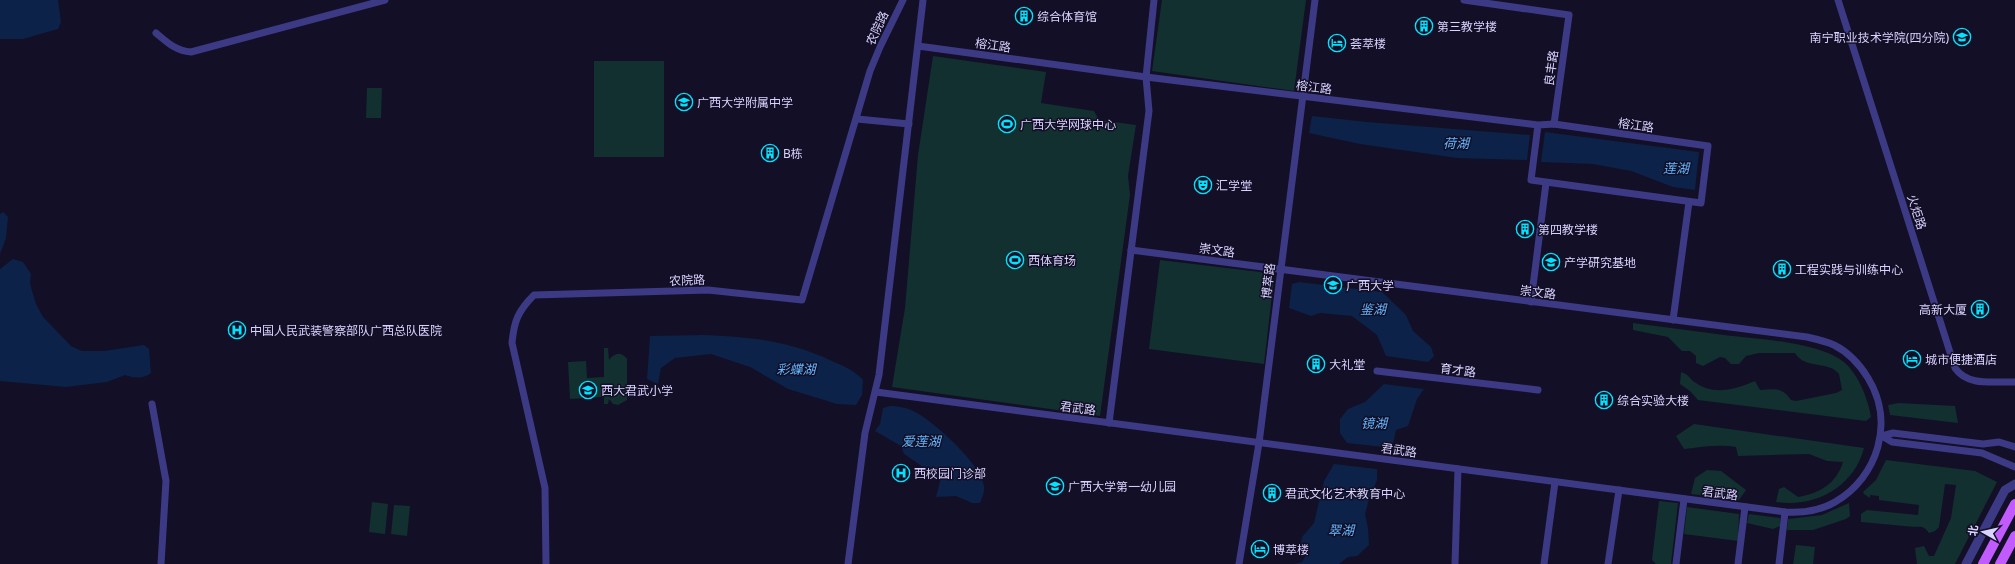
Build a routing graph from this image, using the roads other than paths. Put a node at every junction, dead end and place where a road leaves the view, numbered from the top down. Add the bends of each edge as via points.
1 (384, 0) edge
2 (903, 0) edge
3 (923, 0) edge
4 (1154, 0) edge
5 (1315, 0) edge
6 (1464, 0) edge
7 (1838, 0) edge
8 (156, 33) dead end
9 (918, 46) junction
10 (1146, 78) junction
11 (1302, 96) junction
12 (857, 119) junction
13 (908, 124) junction
14 (1538, 124) junction
15 (1554, 124) junction
16 (1546, 182) junction
17 (1689, 202) junction
18 (1130, 250) junction
19 (1281, 270) junction
20 (1531, 302) junction
21 (1672, 320) junction
22 (1377, 371) dead end
23 (2015, 382) edge
24 (1538, 390) dead end
25 (876, 392) junction
26 (152, 404) dead end
27 (1109, 423) junction
28 (1882, 436) junction
29 (1259, 443) junction
30 (2015, 447) edge
31 (2015, 467) edge
32 (1458, 469) junction
33 (1555, 482) junction
34 (2015, 484) edge
35 (1619, 490) junction
36 (1684, 499) junction
37 (2015, 504) edge
38 (1745, 507) junction
39 (1785, 512) junction
40 (2015, 536) edge
41 (2002, 561) edge
42 (161, 564) edge
43 (546, 564) edge
44 (848, 564) edge
45 (1239, 564) edge
46 (1455, 564) edge
47 (1544, 564) edge
48 (1608, 564) edge
49 (1676, 564) edge
50 (1738, 564) edge
51 (1779, 564) edge
52 (1966, 564) edge
53 (1983, 564) edge

1 - 8 street via 191,52 180,52
2 - 12 street, 农院路 via 870,71
3 - 9 street
4 - 10 street
5 - 11 street, 博萃路
6 - 15 street, 良丰路 via 1569,15
7 - 23 street, 火炬路 via 1955,368 1960,376 1967,380
9 - 10 street, 榕江路
9 - 13 street
10 - 11 street, 榕江路
10 - 18 street via 1149,111
11 - 14 street, 榕江路
11 - 19 street, 博萃路
12 - 13 street
12 - 43 street, 农院路 via 802,300 708,290 534,295 522,307 514,326 512,344 545,488
13 - 25 street
14 - 15 street, 榕江路
14 - 16 street via 1531,180
15 - 17 street, 榕江路 via 1708,146 1701,203
16 - 17 street
16 - 20 street
17 - 21 street
18 - 19 street, 崇文路
18 - 27 street
19 - 20 street, 崇文路
19 - 29 street, 博萃路
20 - 21 street, 崇文路
21 - 28 street, 崇文路 via 1807,337 1835,345 1855,361 1870,382 1880,405
22 - 24 street, 育才路
25 - 27 street, 君武路
25 - 44 street via 865,434
26 - 42 street via 166,481
27 - 29 street, 君武路
28 - 30 street via 1893,433 1983,444 1999,442
28 - 31 street via 1892,442 1982,453
28 - 39 street, 君武路 via 1870,468 1854,489 1820,509
29 - 32 street, 君武路
29 - 45 street, 博萃路
32 - 33 street, 君武路
32 - 46 street
33 - 35 street, 君武路
33 - 47 street
34 - 52 street via 2005,490
35 - 36 street, 君武路
35 - 48 street
36 - 38 street, 君武路
36 - 49 street
37 - 53 main road
38 - 39 street, 君武路
38 - 50 street
39 - 51 street
40 - 41 main road

